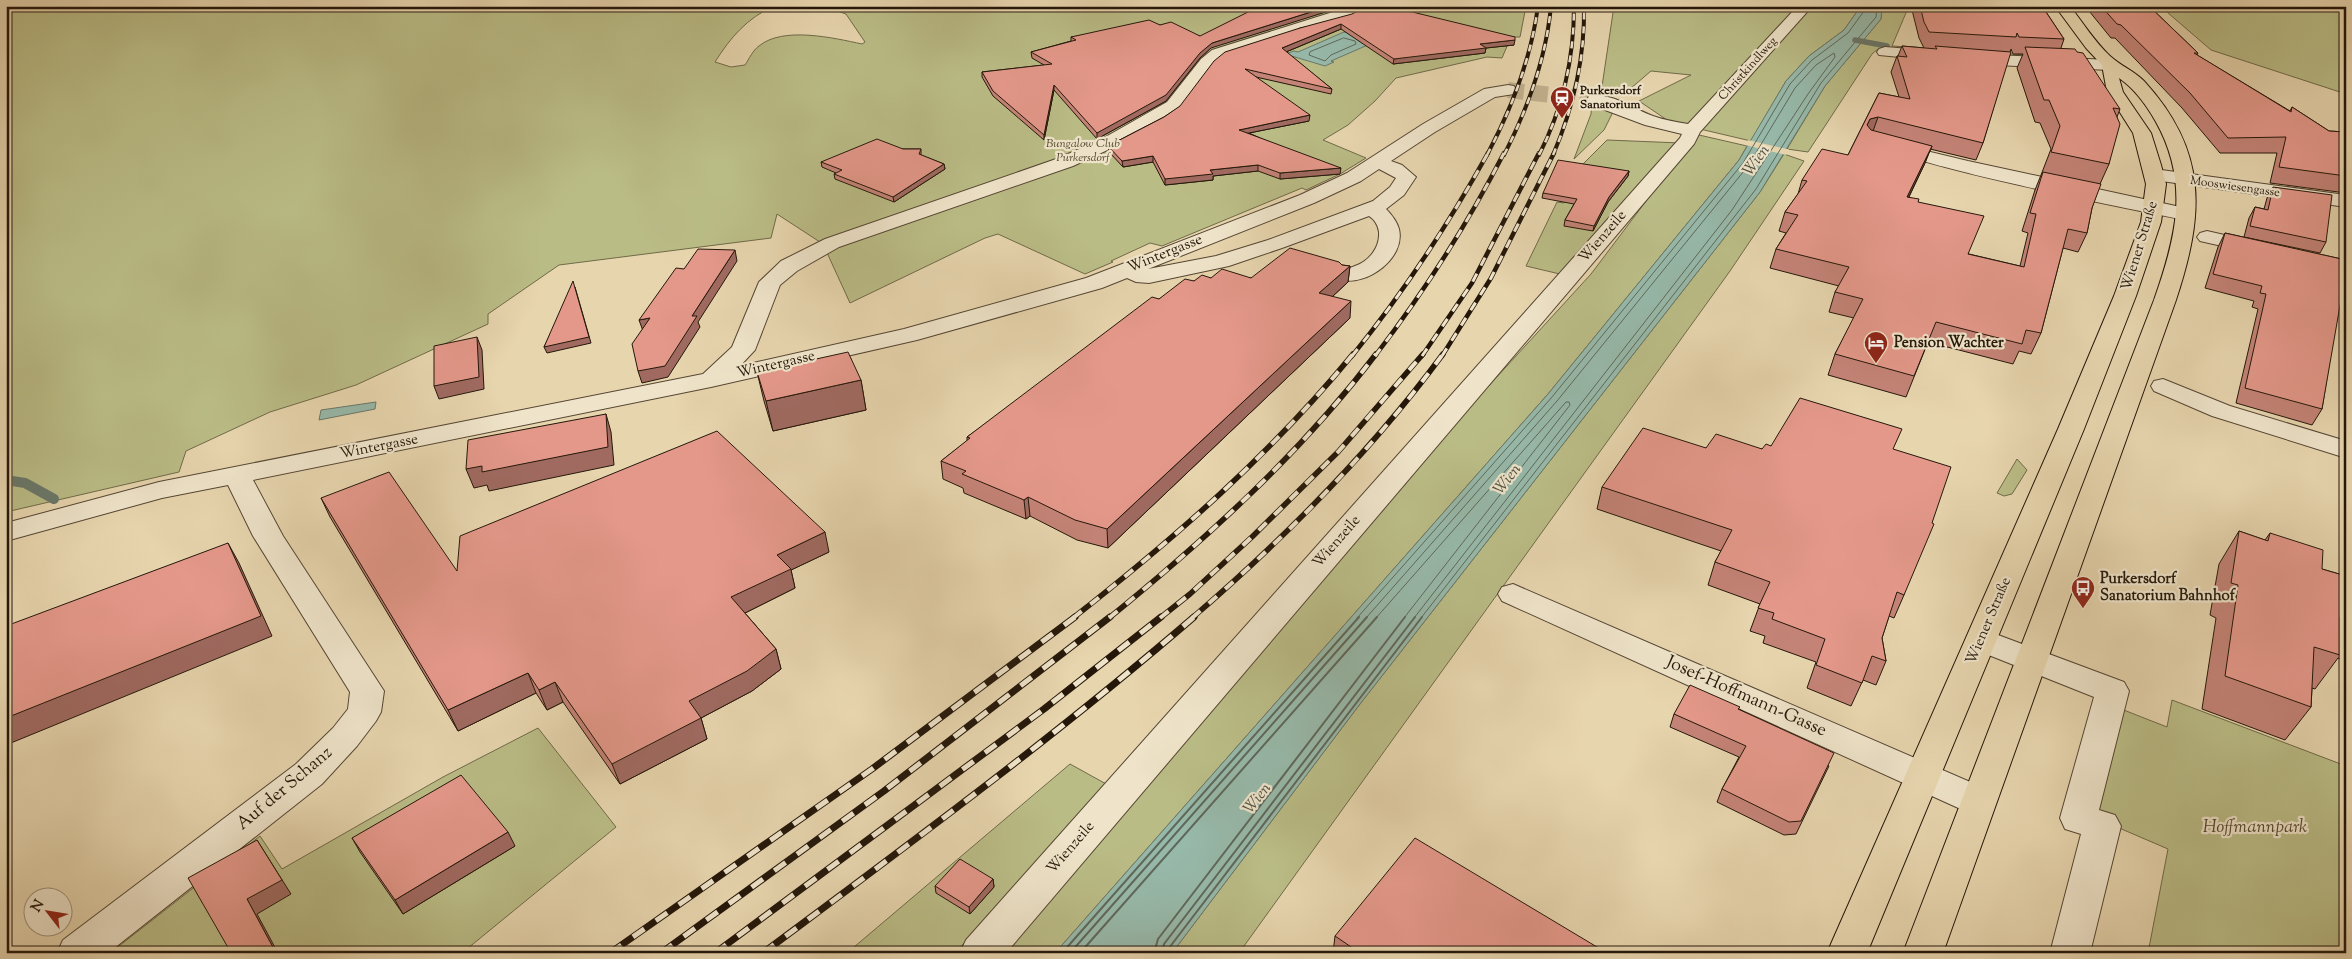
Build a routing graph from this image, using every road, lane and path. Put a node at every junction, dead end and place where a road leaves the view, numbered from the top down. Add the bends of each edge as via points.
1 (1365, 6) edge
2 (1800, 6) edge
3 (2062, 6) edge
4 (1886, 52) dead end
5 (2110, 65) junction
6 (1508, 90) tunnel mouth
7 (1609, 101) tunnel mouth
8 (1692, 130) junction
9 (1872, 141) edge
10 (1378, 162) junction
11 (2154, 175) junction
12 (2186, 180) junction
13 (2346, 201) edge
14 (1371, 208) junction
15 (2154, 208) junction
16 (2185, 214) junction
17 (2207, 237) dead end
18 (2281, 254) edge
19 (1119, 272) junction
20 (1349, 275) edge
21 (710, 380) junction
22 (2163, 386) dead end
23 (2346, 450) edge
24 (237, 475) junction
25 (6, 532) edge
26 (1513, 594) dead end
27 (1982, 640) junction
28 (2030, 659) junction
29 (1924, 777) junction
30 (1978, 800) junction
31 (77, 953) edge
32 (980, 953) edge
33 (1846, 953) edge
34 (1923, 953) edge
35 (2070, 953) edge

1 - 21 street via 1218,53 1207,62 1173,106 1108,143 1066,162 807,254 770,282 743,350
2 - 8 street, Christkindlweg via 1800,12
3 - 5 main road
4 - 5 street
5 - 11 main road, Wiener Straße via 2116,92 2142,133
5 - 12 main road via 2132,79 2164,123 2178,151
6 - 10 street, Wintergasse via 1490,93
7 - 8 street via 1668,126
8 - 32 street, Wienzeile via 1688,140
9 - 15 street via 1968,167
10 - 14 street via 1406,177 1397,191
10 - 19 street, Wintergasse via 1307,199
11 - 12 street, Mooswiesengasse
11 - 15 main road, Wiener Straße
12 - 13 street, Mooswiesengasse
12 - 16 main road
14 - 19 street via 1222,260 1149,276
14 - 20 street via 1388,224 1390,234 1386,247 1367,270
15 - 16 street
15 - 27 main road, Wiener Straße via 2125,296
16 - 28 main road via 2180,258
17 - 18 street
19 - 21 street, Wintergasse via 1094,283 909,335
21 - 24 street, Wintergasse
22 - 23 street via 2221,410
24 - 25 street, Wintergasse via 159,490
24 - 31 street, Auf der Schanz via 268,536 367,691 364,712 345,738 309,774
26 - 29 street, Josef-Hoffmann-Gasse
27 - 28 street
27 - 29 main road, Wiener Straße
28 - 30 main road
28 - 35 street via 2112,691 2078,818 2102,826
29 - 30 street, Josef-Hoffmann-Gasse
29 - 33 main road, Wiener Straße
30 - 34 main road

